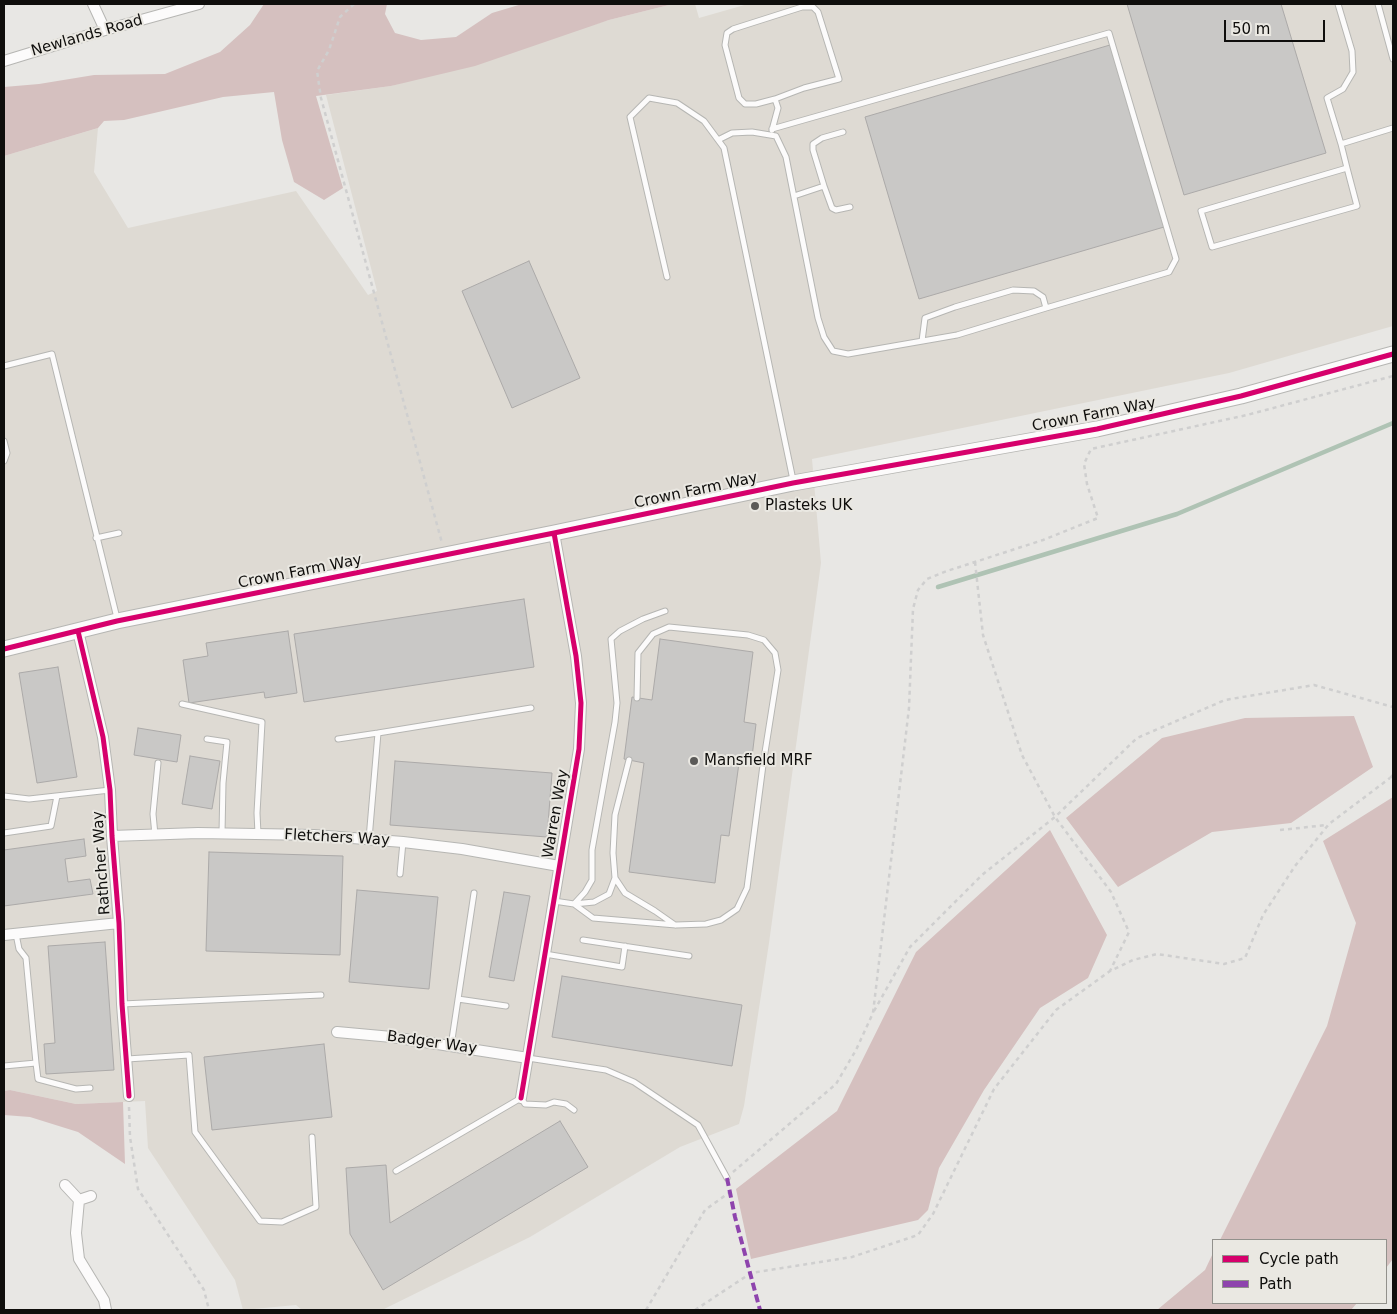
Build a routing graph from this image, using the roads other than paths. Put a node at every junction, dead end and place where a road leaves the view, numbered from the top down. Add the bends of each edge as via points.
1 (93, 4) edge
2 (199, 4) edge
3 (1338, 4) edge
4 (1378, 4) edge
5 (105, 30) junction
6 (1391, 41) edge
7 (1393, 59) edge
8 (4, 60) edge
9 (774, 99) junction
10 (1393, 128) edge
11 (772, 129) junction
12 (843, 132) dead end
13 (770, 135) junction
14 (718, 140) junction
15 (1341, 144) junction
16 (1347, 168) junction
17 (824, 186) junction
18 (794, 196) junction
19 (850, 207) dead end
20 (667, 278) dead end
21 (1046, 308) junction
22 (922, 341) junction
23 (1393, 354) edge
24 (4, 366) edge
25 (4, 441) edge
26 (4, 460) edge
27 (794, 483) junction
28 (119, 533) dead end
29 (554, 534) junction
30 (96, 538) junction
31 (665, 611) dead end
32 (117, 621) junction
33 (78, 631) junction
34 (4, 649) edge
35 (637, 698) dead end
36 (182, 704) dead end
37 (531, 708) dead end
38 (378, 733) junction
39 (207, 739) dead end
40 (338, 739) dead end
41 (628, 760) dead end
42 (158, 763) dead end
43 (110, 790) junction
44 (4, 796) edge
45 (57, 796) junction
46 (4, 833) edge
47 (222, 833) junction
48 (258, 834) junction
49 (112, 836) junction
50 (156, 836) junction
51 (369, 839) junction
52 (403, 842) junction
53 (560, 866) junction
54 (400, 874) dead end
55 (615, 878) junction
56 (474, 893) dead end
57 (554, 901) junction
58 (574, 904) junction
59 (119, 923) junction
60 (676, 925) junction
61 (15, 934) junction
62 (4, 935) edge
63 (583, 940) dead end
64 (625, 946) junction
65 (545, 954) junction
66 (689, 956) dead end
67 (321, 995) dead end
68 (458, 999) junction
69 (122, 1004) junction
70 (506, 1006) dead end
71 (337, 1032) dead end
72 (451, 1046) junction
73 (528, 1058) junction
74 (126, 1059) junction
75 (36, 1062) junction
76 (4, 1066) edge
77 (90, 1088) dead end
78 (129, 1096) road end
79 (521, 1098) junction
80 (574, 1110) dead end
81 (312, 1137) dead end
82 (396, 1171) dead end
83 (727, 1178) road end
84 (66, 1185) dead end
85 (91, 1196) dead end
86 (79, 1200) junction
87 (106, 1310) edge

1 - 5 street
2 - 5 street, Newlands Road
3 - 15 lane via 1352,51 1353,72 1343,89 1327,98
4 - 6 lane
5 - 8 street, Newlands Road
6 - 7 lane
9 - 9 lane via 839,79 818,12 813,6 726,33 725,45 739,98 745,104
9 - 11 lane via 778,108
10 - 15 lane
11 - 13 lane
11 - 21 lane via 1109,33 1176,259 1169,272
12 - 17 lane via 813,144
13 - 14 lane via 732,133
13 - 18 lane via 776,136 786,157
14 - 20 lane via 704,121 677,103 649,98 630,117
14 - 27 lane via 724,148
15 - 16 lane
16 - 16 lane via 1201,211 1212,247 1357,206
17 - 18 lane
17 - 19 lane via 832,208
18 - 22 lane via 818,318 833,351 848,354
21 - 22 lane via 957,335
21 - 22 lane via 1043,297 1034,291 1014,290 925,318
23 - 27 street, Crown Farm Way via 1241,396 1098,429
24 - 30 lane via 52,354
25 - 26 lane via 7,453
27 - 29 street, Crown Farm Way
28 - 30 lane
29 - 32 street, Crown Farm Way
29 - 53 street, Warren Way via 582,703 579,749
30 - 32 lane
31 - 58 lane via 620,631 611,639 617,703 615,722 593,841 592,880
32 - 33 street, Crown Farm Way
33 - 34 street, Crown Farm Way
33 - 43 street, Rathcher Way via 103,738
35 - 60 lane via 638,653 653,634 670,627 748,635 764,640 776,653 778,670 747,888 737,909 721,920
36 - 48 lane via 262,722
37 - 38 lane
38 - 40 lane
38 - 51 lane
39 - 47 lane via 227,742 222,782
41 - 55 lane via 616,815
42 - 50 lane via 153,814
43 - 45 lane
43 - 49 street, Rathcher Way
44 - 45 lane
45 - 46 lane via 51,826
47 - 48 street, Fletchers Way
47 - 50 street, Fletchers Way
48 - 51 street, Fletchers Way
49 - 50 street, Fletchers Way
49 - 59 street, Rathcher Way
51 - 52 street, Fletchers Way
52 - 53 street, Fletchers Way
52 - 54 lane
53 - 57 street, Warren Way
55 - 58 lane via 609,894 594,902
55 - 60 lane via 625,893
56 - 68 lane
57 - 58 lane
57 - 65 street, Warren Way
58 - 60 lane via 593,918
59 - 61 street
59 - 69 street, Rathcher Way
61 - 62 street
61 - 75 lane via 26,958
63 - 64 lane
64 - 65 lane via 622,967
64 - 66 lane
65 - 73 street, Warren Way
67 - 69 lane
68 - 70 lane
68 - 72 lane
69 - 74 street, Rathcher Way
71 - 72 street, Badger Way
72 - 73 street, Badger Way
73 - 79 street, Warren Way
73 - 83 lane via 606,1070 634,1082 698,1125
74 - 78 street, Rathcher Way
74 - 81 lane via 188,1056 195,1132 260,1222 282,1222 316,1207
75 - 76 lane
75 - 77 lane via 38,1079
79 - 80 lane via 525,1104 554,1102 566,1104
79 - 82 lane
84 - 86 street
85 - 86 street
86 - 87 street via 78,1259 104,1300

